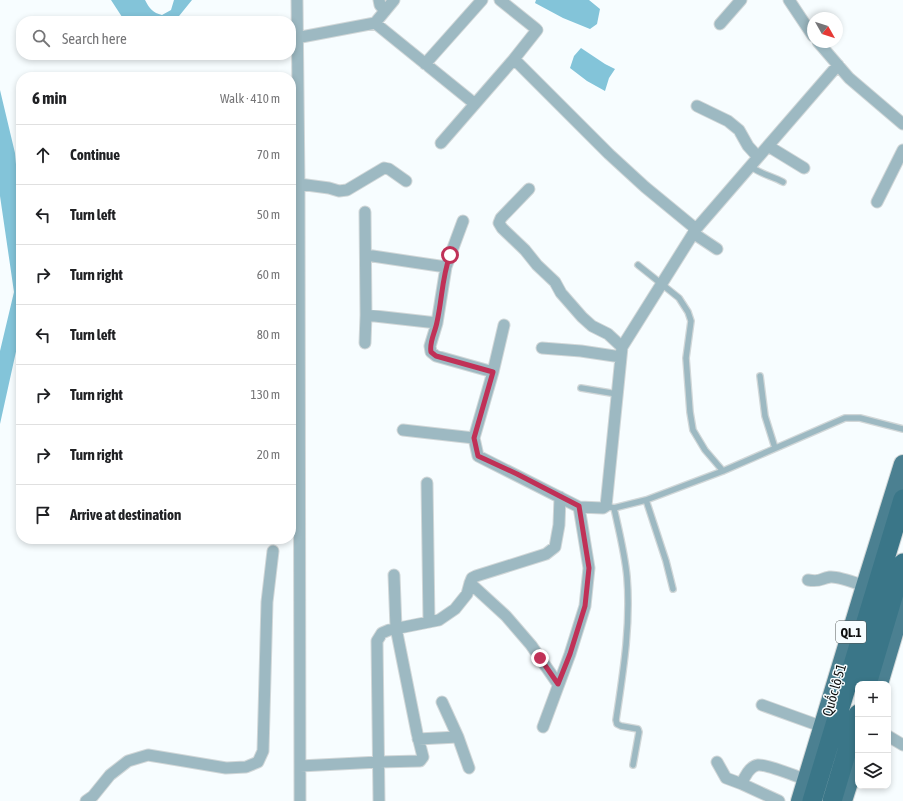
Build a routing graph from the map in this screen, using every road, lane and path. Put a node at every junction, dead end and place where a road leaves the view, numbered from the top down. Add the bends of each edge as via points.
1 (297, 0) edge
2 (379, 0) edge
3 (394, 0) edge
4 (482, 0) edge
5 (500, 0) edge
6 (741, 0) edge
7 (789, 0) edge
8 (385, 11) junction
9 (375, 23) junction
10 (720, 24) dead end
11 (807, 27) edge
12 (296, 38) junction
13 (823, 48) edge
14 (514, 59) junction
15 (424, 64) junction
16 (838, 66) junction
17 (475, 104) junction
18 (697, 106) dead end
19 (903, 124) edge
20 (441, 143) dead end
21 (768, 146) junction
22 (903, 150) edge
23 (758, 157) junction
24 (750, 166) junction
25 (804, 168) dead end
26 (406, 180) dead end
27 (783, 182) dead end
28 (298, 184) junction
29 (529, 189) dead end
30 (877, 202) dead end
31 (365, 212) dead end
32 (463, 221) dead end
33 (694, 231) junction
34 (717, 248) dead end
35 (366, 255) junction
36 (638, 265) dead end
37 (446, 267) junction
38 (662, 285) junction
39 (366, 315) junction
40 (437, 323) junction
41 (504, 325) dead end
42 (365, 343) dead end
43 (542, 348) dead end
44 (622, 352) junction
45 (493, 372) junction
46 (760, 376) dead end
47 (581, 388) dead end
48 (617, 394) junction
49 (903, 429) edge
50 (403, 430) dead end
51 (474, 438) junction
52 (775, 448) junction
53 (903, 464) edge
54 (723, 471) junction
55 (427, 483) dead end
56 (560, 497) junction
57 (646, 500) junction
58 (903, 500) edge
59 (579, 506) junction
60 (610, 507) junction
61 (273, 551) dead end
62 (902, 569) edge
63 (394, 575) dead end
64 (808, 580) dead end
65 (470, 583) junction
66 (865, 586) junction
67 (673, 589) dead end
68 (899, 609) edge
69 (429, 622) junction
70 (396, 628) junction
71 (868, 681) edge
72 (880, 681) edge
73 (558, 684) junction
74 (442, 702) dead end
75 (762, 705) dead end
76 (543, 727) dead end
77 (855, 727) edge
78 (828, 729) junction
79 (458, 737) junction
80 (891, 738) edge
81 (418, 739) junction
82 (903, 745) edge
83 (379, 762) junction
84 (717, 762) dead end
85 (855, 763) edge
86 (633, 765) dead end
87 (300, 766) junction
88 (469, 768) dead end
89 (807, 780) junction
90 (742, 784) junction
91 (86, 801) edge
92 (300, 801) edge
93 (379, 801) edge
94 (780, 801) edge
95 (800, 801) edge
96 (812, 801) edge
97 (832, 801) edge
98 (843, 801) edge

1 - 12 street
2 - 8 street
3 - 8 street
4 - 15 street
5 - 14 street via 537,30
6 - 10 street
7 - 11 street
8 - 9 street
9 - 12 street
9 - 15 street
12 - 28 street
13 - 16 street
14 - 17 street
14 - 33 street via 609,154
15 - 17 street
16 - 19 street
16 - 21 street
17 - 20 street
18 - 23 street via 728,121 739,130
21 - 23 street
21 - 25 street
22 - 30 street
23 - 24 street
24 - 27 lane
24 - 33 street
26 - 28 street via 384,168 348,190 339,191
28 - 87 street
29 - 44 street via 501,218 499,221 502,228 555,282 582,317 592,326 608,334
31 - 35 street
32 - 37 street
33 - 34 street
33 - 38 street
35 - 37 street
35 - 39 street
36 - 38 lane
37 - 40 street
38 - 44 street
38 - 54 lane via 679,298 691,321 686,358 693,430 704,450
39 - 40 street
39 - 42 street
40 - 45 street via 430,346 431,352 436,356
41 - 45 street
43 - 44 street
44 - 48 street
45 - 51 street
46 - 52 lane via 765,416
47 - 48 lane
48 - 60 street
49 - 52 lane via 860,418 845,418
50 - 51 street
51 - 56 street via 478,456
52 - 54 lane
53 - 66 main road, Quốc lộ 51 / QL.1
54 - 57 lane
55 - 69 street
56 - 59 street
56 - 65 street via 555,547 546,554 476,576
57 - 60 lane
57 - 67 lane
58 - 78 highway, Quốc lộ 51 / QL.1
59 - 60 street via 600,509
59 - 73 street via 589,568 585,606
60 - 86 lane via 624,555 628,596 625,652 616,720 621,726 638,729
61 - 91 street via 267,602 263,751 258,762 246,767 226,768 148,755 128,761 110,775
62 - 68 highway, QL.1
63 - 70 street
64 - 66 street via 817,582 835,577
65 - 69 street via 467,594 455,609 439,620
65 - 73 street via 506,616 531,645
66 - 78 main road, Quốc lộ 51 / QL.1
68 - 71 highway, QL.1
68 - 72 main road, QL.1
69 - 70 street
70 - 81 street
70 - 83 street via 382,633 378,641
73 - 76 street
74 - 79 street
75 - 78 street
77 - 97 highway
78 - 89 main road, Quốc lộ 51 / QL.1
78 - 96 highway, Quốc lộ 51 / QL.1
79 - 81 street
79 - 88 street
80 - 82 street
81 - 83 street via 423,757 420,761
83 - 87 street
83 - 93 street
84 - 90 street via 726,778
85 - 98 main road
87 - 92 street
89 - 90 street via 758,765 746,775
89 - 95 main road, Quốc lộ 51 / QL.1
90 - 94 street

